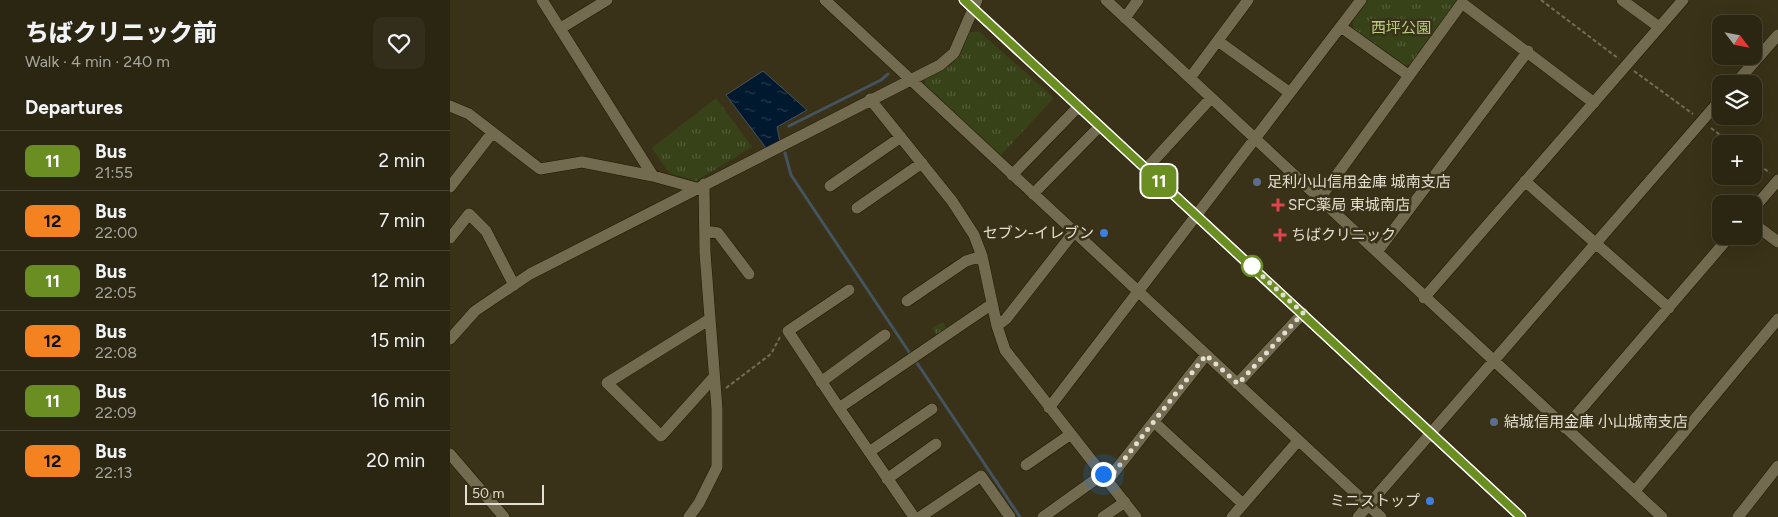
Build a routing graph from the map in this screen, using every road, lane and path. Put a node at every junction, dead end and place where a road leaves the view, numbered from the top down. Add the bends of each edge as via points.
1 (542, 0) edge
2 (607, 0) edge
3 (825, 0) edge
4 (964, 0) edge
5 (1106, 0) edge
6 (1138, 0) edge
7 (1361, 0) edge
8 (1622, 0) edge
9 (1683, 0) edge
10 (1246, 1) edge
11 (975, 4) edge
12 (1637, 4) edge
13 (1125, 18) junction
14 (1341, 27) junction
15 (1659, 27) junction
16 (562, 28) junction
17 (1778, 35) edge
18 (1218, 41) junction
19 (1528, 51) junction
20 (1743, 75) edge
21 (1408, 76) junction
22 (1190, 78) junction
23 (910, 80) junction
24 (1290, 93) junction
25 (1211, 98) junction
26 (870, 99) junction
27 (1594, 103) junction
28 (450, 106) edge
29 (1079, 106) junction
30 (1712, 110) edge
31 (1100, 126) junction
32 (492, 133) junction
33 (901, 137) junction
34 (1255, 140) junction
35 (922, 163) junction
36 (1762, 167) edge
37 (1146, 169) junction
38 (1012, 175) junction
39 (653, 176) junction
40 (1775, 177) edge
41 (1526, 181) junction
42 (700, 186) junction
43 (830, 186) dead end
44 (450, 187) edge
45 (1032, 194) junction
46 (1762, 196) edge
47 (1320, 198) junction
48 (857, 208) dead end
49 (1197, 216) junction
50 (1762, 230) edge
51 (704, 231) junction
52 (1074, 232) junction
53 (450, 238) edge
54 (1778, 242) edge
55 (1598, 243) junction
56 (1722, 245) edge
57 (1377, 252) junction
58 (982, 256) junction
59 (750, 274) dead end
60 (514, 285) junction
61 (849, 290) dead end
62 (1138, 293) junction
63 (1424, 298) junction
64 (907, 301) dead end
65 (992, 304) junction
66 (1669, 308) junction
67 (1303, 313) junction
68 (710, 318) junction
69 (1778, 319) edge
70 (997, 326) junction
71 (788, 331) junction
72 (885, 335) dead end
73 (450, 339) edge
74 (1206, 355) junction
75 (1494, 361) junction
76 (714, 377) junction
77 (821, 382) junction
78 (1238, 384) junction
79 (716, 396) junction
80 (839, 408) junction
81 (1049, 408) junction
82 (932, 409) dead end
83 (1154, 422) junction
84 (1565, 428) junction
85 (1431, 433) junction
86 (1071, 434) junction
87 (1298, 441) junction
88 (936, 444) dead end
89 (869, 452) junction
90 (450, 454) edge
91 (1026, 465) dead end
92 (1778, 466) edge
93 (1106, 477) junction
94 (887, 479) junction
95 (1635, 492) junction
96 (1125, 502) junction
97 (1243, 504) junction
98 (1368, 505) junction
99 (504, 517) edge
100 (689, 517) edge
101 (914, 517) edge
102 (920, 517) edge
103 (1010, 517) edge
104 (1043, 517) edge
105 (1104, 517) edge
106 (1136, 517) edge
107 (1232, 517) edge
108 (1358, 517) edge
109 (1381, 517) edge
110 (1521, 517) edge
111 (1662, 517) edge
112 (1738, 517) edge

1 - 16 street
2 - 16 street
3 - 23 street
4 - 11 street
5 - 13 street
6 - 13 street
7 - 14 street
8 - 12 street
9 - 15 street
10 - 18 street
11 - 23 street via 954,53 940,65
11 - 29 street
12 - 15 street
13 - 22 street
14 - 21 street
14 - 24 street
15 - 27 street
16 - 39 street
17 - 20 street
18 - 22 street
18 - 24 street
19 - 21 street via 1462,3
19 - 27 street
19 - 57 street
21 - 47 street
22 - 25 street
23 - 26 street
23 - 38 street
24 - 34 street
25 - 34 street
25 - 37 street
26 - 33 street
26 - 42 street
27 - 41 street
28 - 32 street via 469,114
29 - 31 street
29 - 38 street
30 - 55 street
31 - 37 street
31 - 45 street
32 - 39 street via 540,169 582,162
32 - 44 street
33 - 35 street
33 - 43 street
34 - 47 street
34 - 49 street
35 - 48 street
35 - 58 street via 974,235
36 - 40 path
37 - 49 street
38 - 45 street
39 - 42 street
40 - 46 street
41 - 55 street
41 - 63 street
42 - 51 street
42 - 60 street
45 - 52 street
47 - 57 street
49 - 62 street
49 - 67 street
50 - 54 street
51 - 59 street via 718,233
51 - 68 street
52 - 62 street
52 - 70 street via 1006,319
53 - 60 street via 469,214 486,231
55 - 66 street
55 - 75 street
56 - 66 street
57 - 63 street
58 - 64 street via 966,261
58 - 65 street
60 - 73 street via 475,311
61 - 71 street
62 - 74 street
62 - 81 street
63 - 75 street
65 - 70 street
65 - 80 street
66 - 84 street
67 - 78 street
67 - 85 street
68 - 76 street
68 - 76 street via 607,383 661,436
69 - 95 street
70 - 81 street via 1005,350
71 - 77 street
71 - 79 path via 780,337 771,354
72 - 77 street
74 - 78 street
74 - 83 street
75 - 84 street
75 - 85 street
76 - 79 street
77 - 80 street
78 - 87 street
79 - 100 street via 717,467
80 - 89 street
81 - 86 street
82 - 89 street
83 - 93 street
83 - 97 street
84 - 95 street
85 - 98 street
85 - 110 street
86 - 91 street
86 - 93 street
87 - 97 street
87 - 98 street
88 - 94 street
89 - 94 street
90 - 99 street
92 - 112 street
93 - 96 street
93 - 104 street
94 - 101 street
95 - 111 street
96 - 105 street
96 - 106 street
97 - 107 street
98 - 108 street
98 - 109 street
102 - 103 street via 981,476

